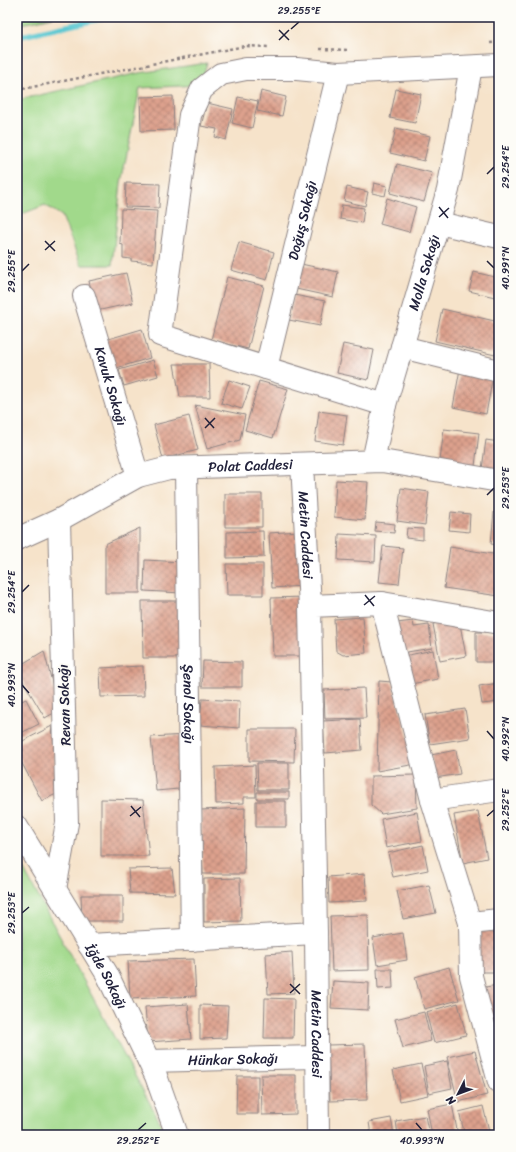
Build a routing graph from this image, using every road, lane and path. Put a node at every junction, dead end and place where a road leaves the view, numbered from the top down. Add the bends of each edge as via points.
1 (499, 65) edge
2 (471, 67) junction
3 (338, 73) junction
4 (439, 223) junction
5 (499, 237) edge
6 (84, 296) dead end
7 (402, 347) junction
8 (266, 368) junction
9 (499, 371) edge
10 (385, 405) junction
11 (373, 462) junction
12 (302, 464) junction
13 (186, 468) junction
14 (138, 476) junction
15 (499, 481) edge
16 (59, 520) junction
17 (17, 539) edge
18 (382, 603) junction
19 (310, 606) junction
20 (499, 623) edge
21 (499, 790) edge
22 (432, 800) junction
23 (17, 827) edge
24 (55, 889) junction
25 (499, 920) edge
26 (470, 923) junction
27 (316, 933) junction
28 (192, 940) junction
29 (90, 945) junction
30 (317, 1056) junction
31 (496, 1057) edge
32 (149, 1061) junction
33 (499, 1082) edge
34 (177, 1135) edge
35 (318, 1135) edge

1 - 2 street
2 - 3 street
2 - 4 street, Molla Sokağı via 448,190
3 - 8 street, Doğuş Sokağı
3 - 8 street via 297,69 246,69 221,74 202,89 190,115 160,335
4 - 5 street
4 - 7 street, Molla Sokağı
6 - 14 street, Kavuk Sokağı
7 - 9 street
7 - 10 street, Molla Sokağı
8 - 10 street
10 - 11 street, Molla Sokağı
11 - 12 street, Polat Caddesi
11 - 15 street, Polat Caddesi via 382,461
12 - 13 street, Polat Caddesi
12 - 19 street, Metin Caddesi
13 - 14 street, Polat Caddesi via 169,468
13 - 28 street, Şenol Sokağı
14 - 16 street, Polat Caddesi
16 - 17 street, Polat Caddesi
16 - 24 street, Revan Sokağı via 68,823
18 - 19 street
18 - 20 street
18 - 22 street
19 - 27 street, Metin Caddesi
21 - 22 street
22 - 26 street
23 - 24 street, İğde Sokağı
24 - 29 street, İğde Sokağı
25 - 26 street
26 - 31 street via 471,976
27 - 28 street
27 - 30 street, Metin Caddesi
28 - 29 street
29 - 32 street, İğde Sokağı via 107,974
30 - 32 street, Hünkar Sokağı
30 - 35 street, Metin Caddesi
31 - 33 street
32 - 34 street, İğde Sokağı

